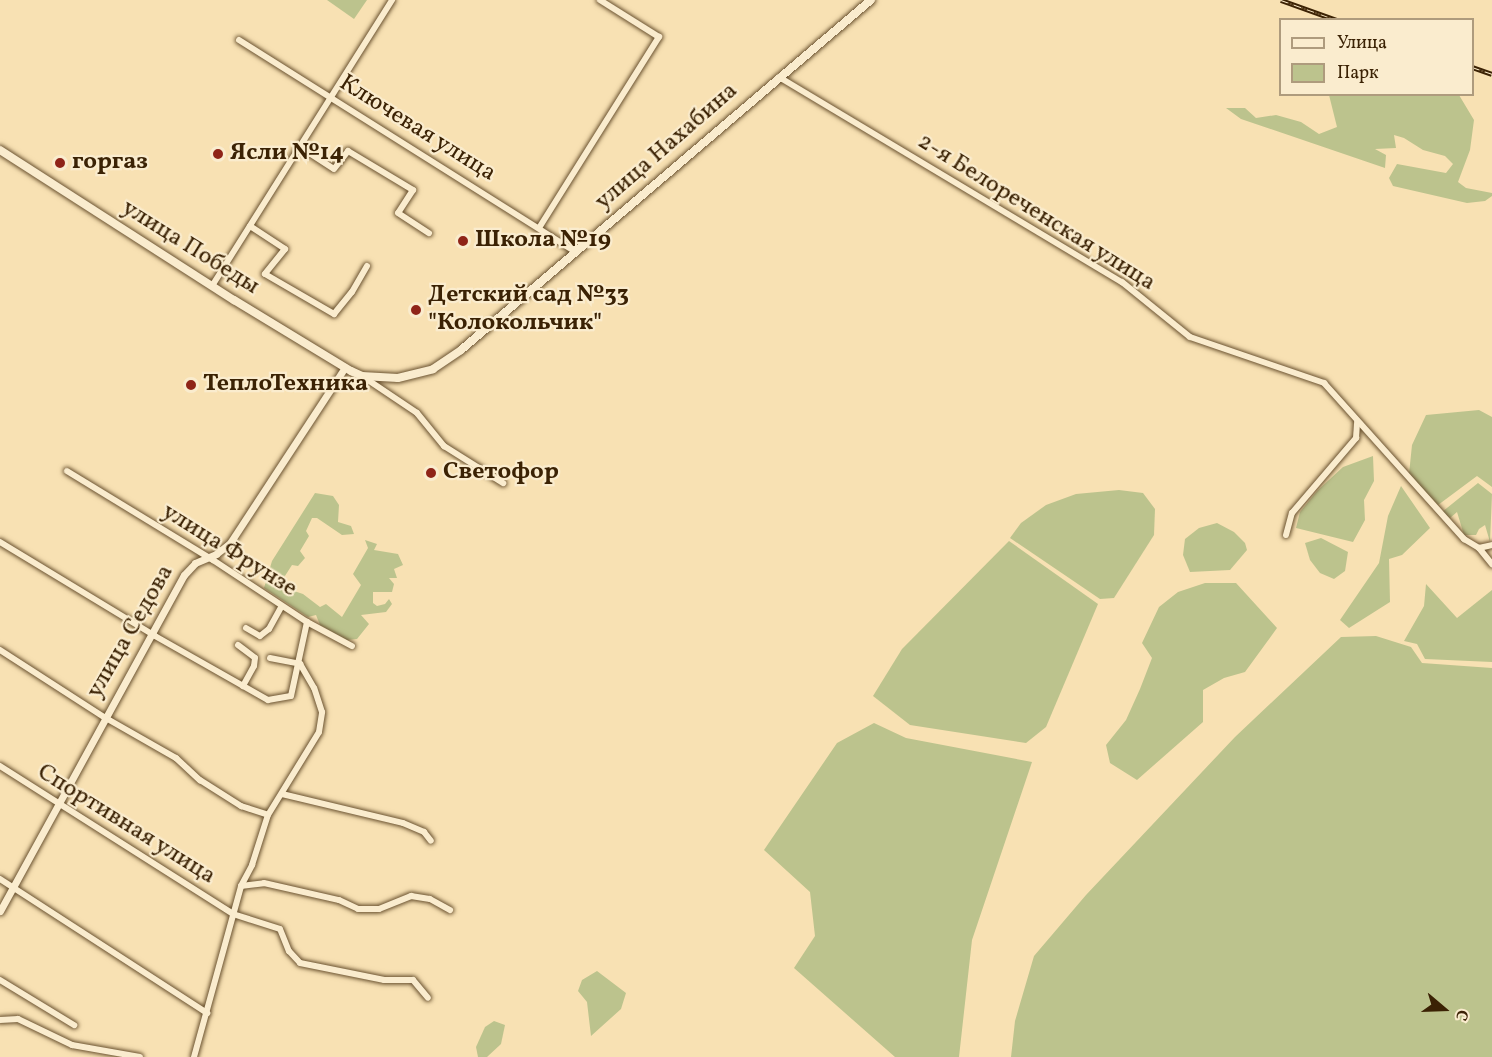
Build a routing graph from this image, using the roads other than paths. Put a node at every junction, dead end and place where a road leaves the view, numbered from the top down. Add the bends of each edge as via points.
1 (392, 0) edge
2 (600, 0) edge
3 (871, 0) edge
4 (239, 40) dead end
5 (778, 77) junction
6 (332, 96) junction
7 (300, 147) junction
8 (0, 150) edge
9 (250, 226) junction
10 (539, 228) junction
11 (429, 233) dead end
12 (575, 252) junction
13 (367, 266) dead end
14 (212, 286) junction
15 (345, 367) junction
16 (362, 376) junction
17 (1357, 422) junction
18 (67, 471) dead end
19 (503, 483) dead end
20 (1286, 535) dead end
21 (0, 542) edge
22 (1492, 545) edge
23 (1479, 548) junction
24 (208, 557) junction
25 (1492, 564) edge
26 (282, 606) junction
27 (307, 622) junction
28 (246, 628) dead end
29 (151, 634) junction
30 (238, 645) dead end
31 (352, 646) dead end
32 (0, 650) edge
33 (270, 657) dead end
34 (300, 664) junction
35 (243, 686) junction
36 (104, 717) junction
37 (0, 766) edge
38 (282, 794) junction
39 (58, 802) junction
40 (268, 815) junction
41 (431, 842) dead end
42 (0, 879) edge
43 (241, 886) junction
44 (13, 887) junction
45 (450, 910) dead end
46 (0, 911) edge
47 (233, 914) junction
48 (0, 980) edge
49 (428, 998) dead end
50 (207, 1013) junction
51 (0, 1020) edge
52 (74, 1024) dead end
53 (140, 1057) edge
54 (194, 1057) edge

1 - 6 street
2 - 10 street via 659,37
3 - 5 main road, улица Нахабина
4 - 6 street, Ключевая улица
5 - 12 main road, улица Нахабина
5 - 17 street, 2-я Белореченская улица via 1122,282 1190,336 1324,383
6 - 7 street
6 - 10 street, Ключевая улица
7 - 9 street
7 - 11 street via 334,169 348,151 413,190 399,213
8 - 14 main road, улица Победы
9 - 13 street via 285,249 265,274 333,314
9 - 14 street
10 - 12 street, Ключевая улица
12 - 16 main road, улица Нахабина via 447,361 398,378
14 - 15 main road, улица Победы
15 - 16 main road, улица Победы
15 - 24 street, улица Седова via 230,543
16 - 19 street via 417,414 444,446
17 - 20 street via 1356,438 1292,513
17 - 23 street, 2-я Белореченская улица via 1464,539
18 - 24 street, улица Фрунзе
21 - 29 street
22 - 23 street
23 - 25 street, 2-я Белореченская улица
24 - 26 street, улица Фрунзе
24 - 29 street, улица Седова via 184,575
26 - 27 street, улица Фрунзе
26 - 28 street via 269,629 260,636
27 - 31 street
27 - 34 street, улица Фрунзе
29 - 35 street
29 - 36 street, улица Седова
30 - 35 street via 255,658
32 - 36 street
33 - 34 street
34 - 35 street, улица Фрунзе via 291,696 268,700
34 - 38 street via 322,712 319,732
36 - 39 street, улица Седова
36 - 40 street via 176,758 200,780 241,806
37 - 39 street, Спортивная улица
38 - 40 street
38 - 41 street via 403,823 424,832
39 - 44 street, улица Седова
39 - 47 street, Спортивная улица
40 - 43 street
42 - 44 street
43 - 45 street, Спортивная улица via 264,883 339,900 358,909 379,909 411,896 430,899
43 - 47 street
44 - 46 street, улица Седова
44 - 50 street
47 - 49 street, Спортивная улица via 280,929 289,951 300,963 384,980 413,980
47 - 50 street
48 - 52 street
50 - 54 street
51 - 53 street via 18,1019 72,1045

